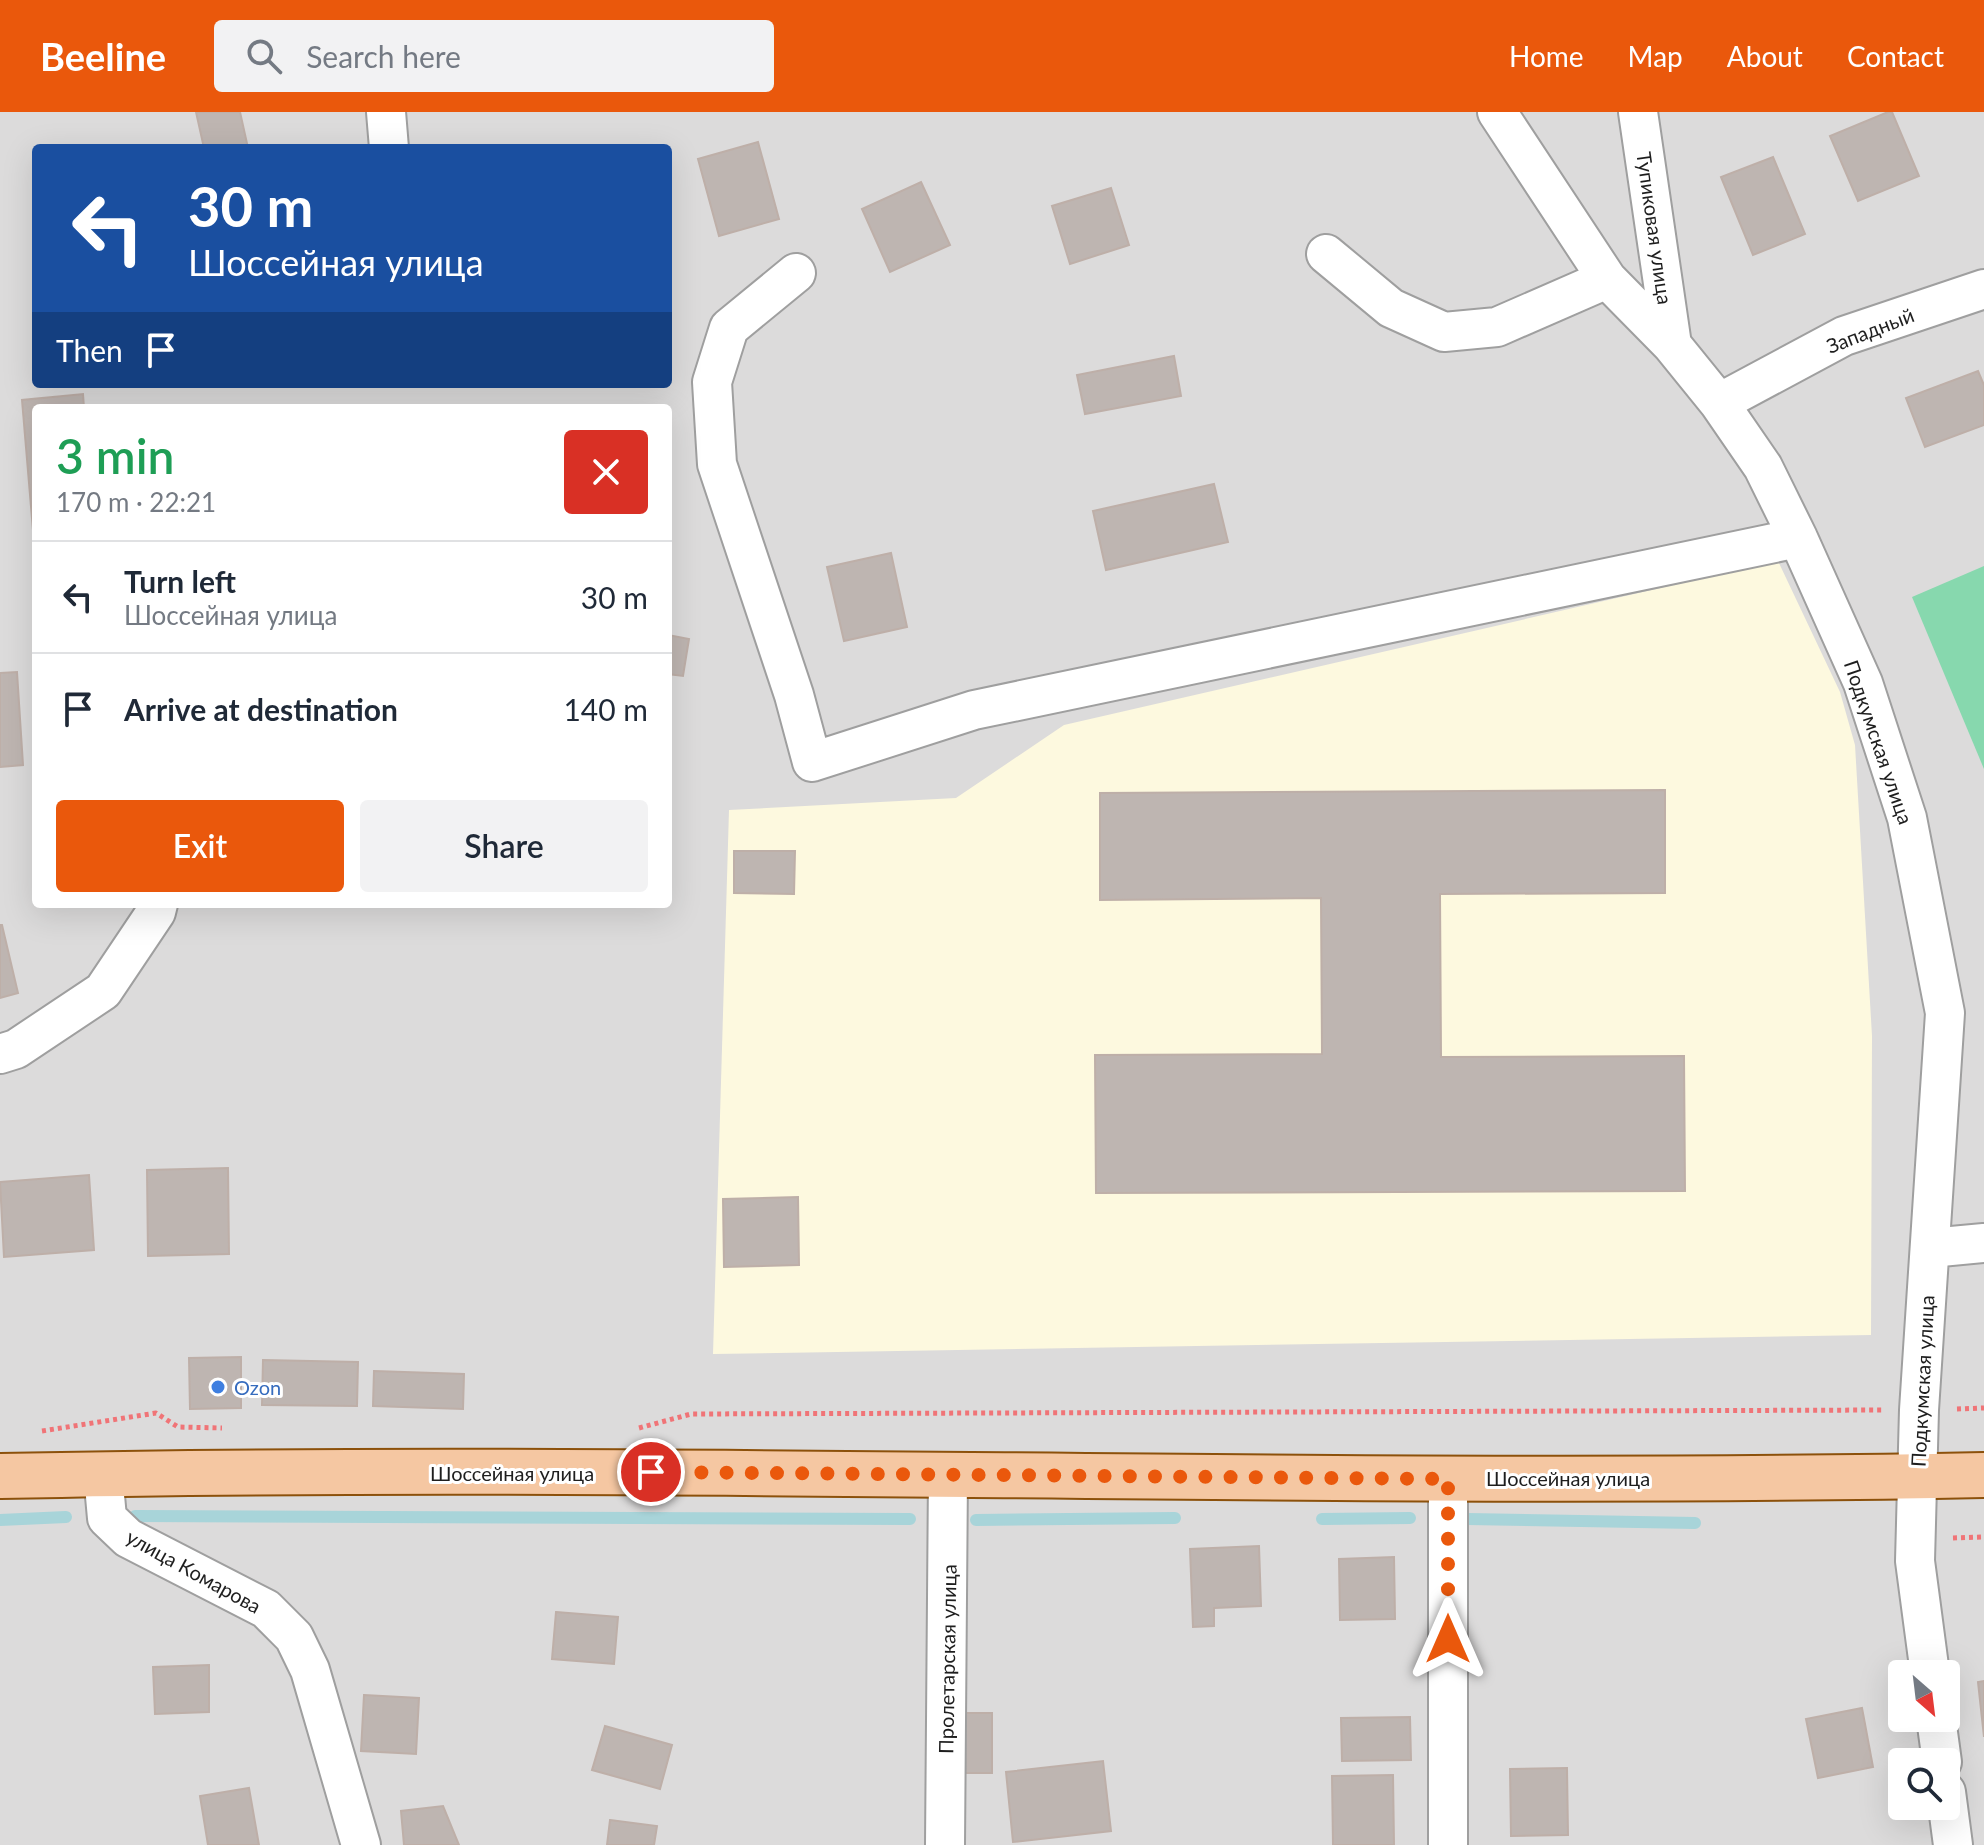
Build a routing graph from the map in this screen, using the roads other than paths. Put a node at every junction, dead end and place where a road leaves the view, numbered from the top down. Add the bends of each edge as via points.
1 (386, 112) edge
2 (1497, 112) edge
3 (1638, 112) edge
4 (389, 144) edge
5 (1326, 254) dead end
6 (796, 273) dead end
7 (1607, 279) junction
8 (1984, 289) edge
9 (1672, 345) junction
10 (1719, 403) junction
11 (1798, 538) junction
12 (157, 908) edge
13 (0, 1054) edge
14 (1984, 1243) edge
15 (1930, 1248) junction
16 (103, 1474) junction
17 (948, 1474) junction
18 (1984, 1475) edge
19 (0, 1476) edge
20 (1917, 1476) junction
21 (1448, 1479) junction
22 (1928, 1660) edge
23 (1950, 1820) edge
24 (361, 1845) edge
25 (945, 1845) edge
26 (1448, 1845) edge
27 (1953, 1845) edge

1 - 4 street
2 - 7 street, Подкумская улица
3 - 9 street, Тупиковая улица
5 - 7 street via 1391,308 1444,332 1497,327
6 - 11 street via 729,328 712,382 717,464 812,762 974,710
7 - 9 street, Подкумская улица
8 - 10 street, Западный via 1844,336
9 - 10 street, Подкумская улица
10 - 11 street, Подкумская улица via 1763,467
11 - 15 street, Подкумская улица via 1863,683 1907,818 1945,1013
12 - 13 street via 103,991 16,1049
14 - 15 street
15 - 20 street, Подкумская улица
16 - 17 main road, Шоссейная улица
16 - 19 main road, Шоссейная улица
16 - 24 street, улица Комарова via 107,1518 128,1538 266,1609 294,1637 310,1670
17 - 21 main road, Шоссейная улица
17 - 25 street, Пролетарская улица
18 - 20 main road, Шоссейная улица
20 - 21 main road, Шоссейная улица
20 - 22 street, Подкумская улица via 1915,1561
21 - 26 street
23 - 27 street

